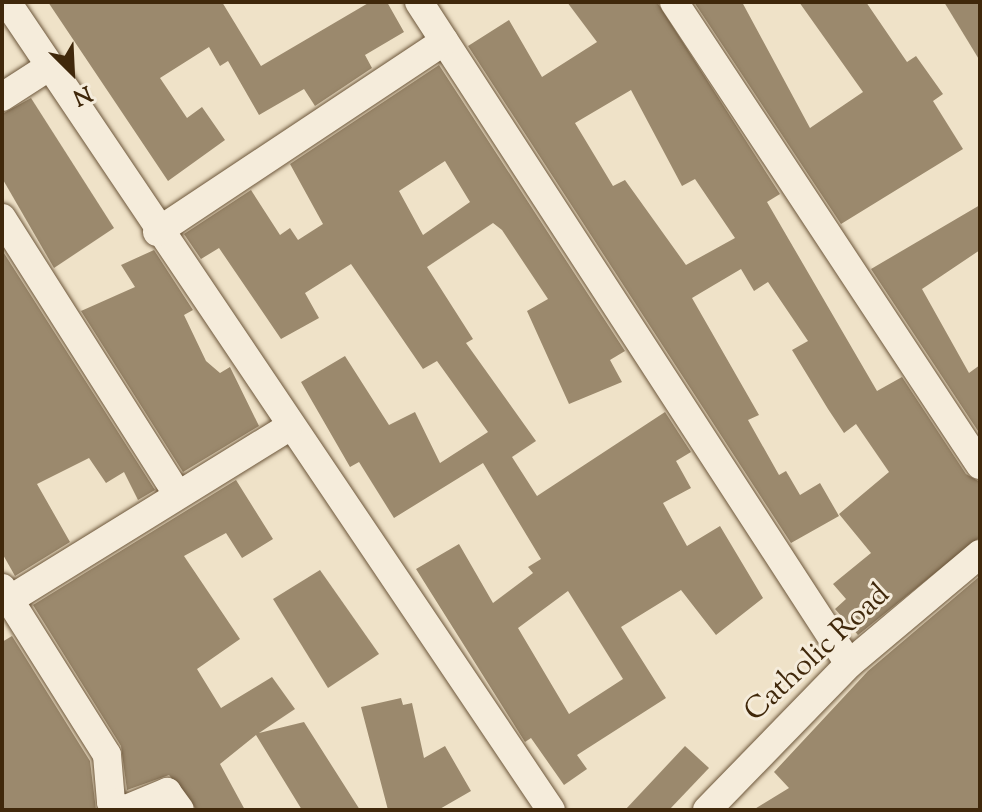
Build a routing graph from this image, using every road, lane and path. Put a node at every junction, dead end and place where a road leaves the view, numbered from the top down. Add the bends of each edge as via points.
1 (7, 2) edge
2 (419, 2) edge
3 (674, 2) edge
4 (444, 41) junction
5 (47, 68) junction
6 (2, 97) edge
7 (2, 218) edge
8 (157, 232) junction
9 (288, 428) junction
10 (980, 465) edge
11 (177, 494) junction
12 (980, 554) edge
13 (6, 594) edge
14 (849, 664) junction
15 (539, 808) edge
16 (124, 810) edge
17 (180, 810) edge
18 (707, 810) edge

1 - 5 street
2 - 4 street
3 - 10 street
4 - 8 street
4 - 14 street
5 - 6 street
5 - 8 street
7 - 11 street
8 - 9 street
9 - 11 street
9 - 15 street
11 - 13 street
12 - 14 street, Catholic Road
13 - 16 street via 107,755 111,802
14 - 18 street, Catholic Road
16 - 17 street via 167,792

